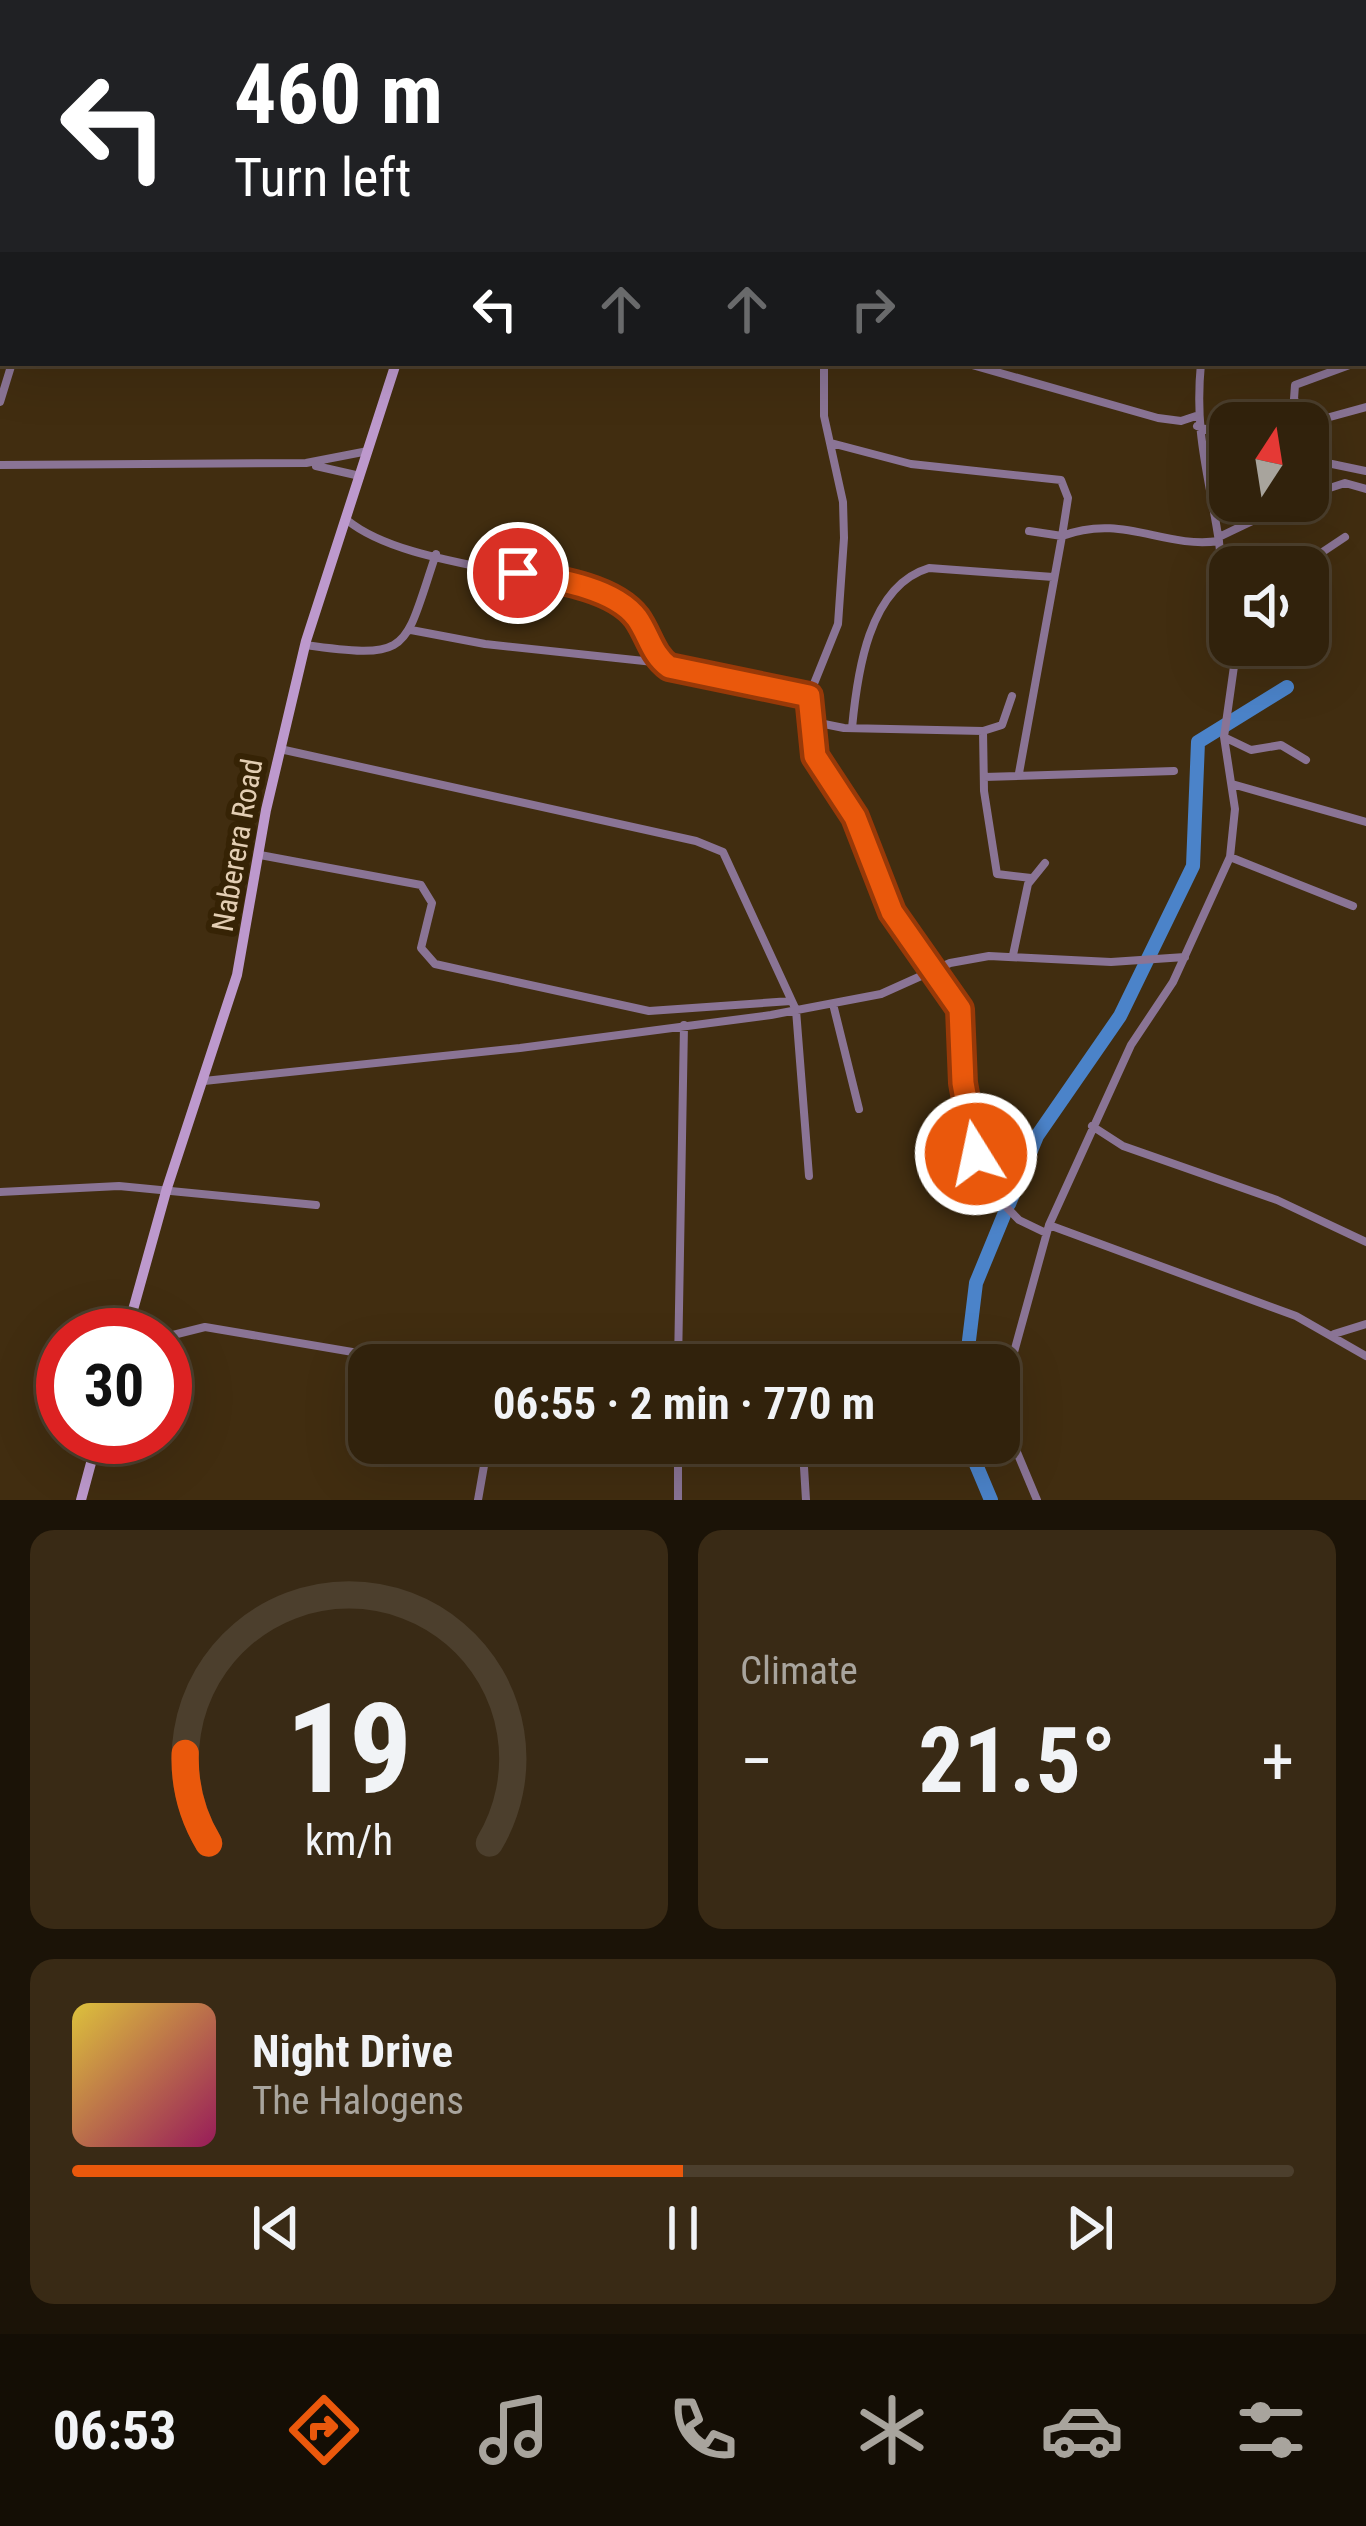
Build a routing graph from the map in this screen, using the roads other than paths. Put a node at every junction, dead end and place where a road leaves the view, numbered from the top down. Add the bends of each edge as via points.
1 (11, 366) edge
2 (395, 366) edge
3 (824, 366) edge
4 (976, 366) edge
5 (1201, 366) edge
6 (1347, 366) edge
7 (0, 402) edge
8 (1295, 402) edge
9 (1366, 407) edge
10 (1329, 417) edge
11 (1196, 421) junction
12 (1209, 428) edge
13 (830, 442) junction
14 (369, 451) junction
15 (306, 463) junction
16 (1329, 463) edge
17 (0, 464) edge
18 (1366, 471) edge
19 (361, 476) junction
20 (1329, 488) edge
21 (1366, 489) edge
22 (347, 520) junction
23 (1253, 522) edge
24 (1029, 531) dead end
25 (1062, 536) junction
26 (1345, 537) dead end
27 (1219, 539) junction
28 (1220, 546) edge
29 (1329, 548) edge
30 (436, 554) junction
31 (1053, 577) junction
32 (412, 630) junction
33 (304, 645) junction
34 (662, 663) junction
35 (1234, 666) edge
36 (809, 696) junction
37 (1012, 696) dead end
38 (809, 721) junction
39 (852, 728) junction
40 (983, 731) junction
41 (1224, 737) junction
42 (279, 749) junction
43 (1306, 760) dead end
44 (1174, 771) dead end
45 (1019, 773) junction
46 (984, 777) junction
47 (1232, 784) junction
48 (1366, 822) edge
49 (260, 855) junction
50 (1230, 857) junction
51 (1045, 863) dead end
52 (1031, 878) junction
53 (1353, 906) dead end
54 (1013, 955) junction
55 (1185, 957) junction
56 (938, 973) junction
57 (833, 1004) junction
58 (794, 1005) junction
59 (684, 1025) junction
60 (203, 1081) junction
61 (859, 1109) dead end
62 (1092, 1126) junction
63 (808, 1176) dead end
64 (166, 1188) junction
65 (0, 1192) edge
66 (316, 1205) dead end
67 (1048, 1229) junction
68 (1366, 1242) edge
69 (133, 1308) edge
70 (1366, 1324) edge
71 (192, 1330) edge
72 (1334, 1334) junction
73 (678, 1344) edge
74 (348, 1351) edge
75 (1366, 1356) edge
76 (91, 1464) edge
77 (484, 1464) edge
78 (678, 1464) edge
79 (804, 1467) dead end
80 (81, 1500) edge
81 (478, 1500) edge
82 (678, 1500) edge
83 (806, 1500) edge
84 (1037, 1500) edge

1 - 7 street
2 - 14 street, Naberera Road
3 - 13 street
4 - 11 street via 1158,418
5 - 11 street
6 - 8 street via 1294,385
9 - 10 street
11 - 12 street
11 - 27 street
13 - 25 street via 911,464 1058,478 1068,498
13 - 36 street via 844,513 841,600 832,646
14 - 15 street
14 - 19 street, Naberera Road
15 - 17 street
15 - 19 street
16 - 18 street
19 - 22 street, Naberera Road
20 - 21 street
22 - 30 street
22 - 33 street, Naberera Road
23 - 27 street
24 - 25 street
25 - 27 street via 1112,526 1185,541
25 - 31 street
26 - 29 street
27 - 28 street
30 - 32 street
30 - 34 street via 560,580 622,605
31 - 39 street via 917,572 874,628 858,667
31 - 45 street
32 - 33 street via 383,652
32 - 34 street
33 - 42 street, Naberera Road
34 - 36 street
35 - 41 street
36 - 38 street
37 - 40 street via 1001,725
38 - 39 street
38 - 56 street via 815,756 855,817 892,912
39 - 40 street
40 - 46 street
41 - 43 street via 1242,748 1281,745
41 - 47 street
42 - 49 street, Naberera Road
42 - 58 street via 723,852
44 - 45 street
45 - 46 street
46 - 52 street via 997,874
47 - 48 street
47 - 50 street
49 - 58 street via 421,885 431,903 421,948 434,964 649,1011
49 - 60 street, Naberera Road via 237,975
50 - 53 street
50 - 55 street
51 - 52 street
52 - 54 street
54 - 55 street
54 - 56 street via 956,961
55 - 62 street
56 - 57 street
56 - 67 street via 964,1023 969,1123 988,1187 1019,1220
57 - 58 street
57 - 61 street
58 - 59 street
58 - 63 street
59 - 60 street
59 - 73 street
60 - 64 street, Naberera Road
62 - 67 street
62 - 68 street via 1123,1146 1277,1200
64 - 65 street
64 - 66 street
64 - 69 street, Naberera Road
67 - 72 street
67 - 84 street via 1005,1400 1020,1469
70 - 72 street
71 - 74 street
72 - 75 street
76 - 80 street
77 - 81 street
78 - 82 street
79 - 83 street

